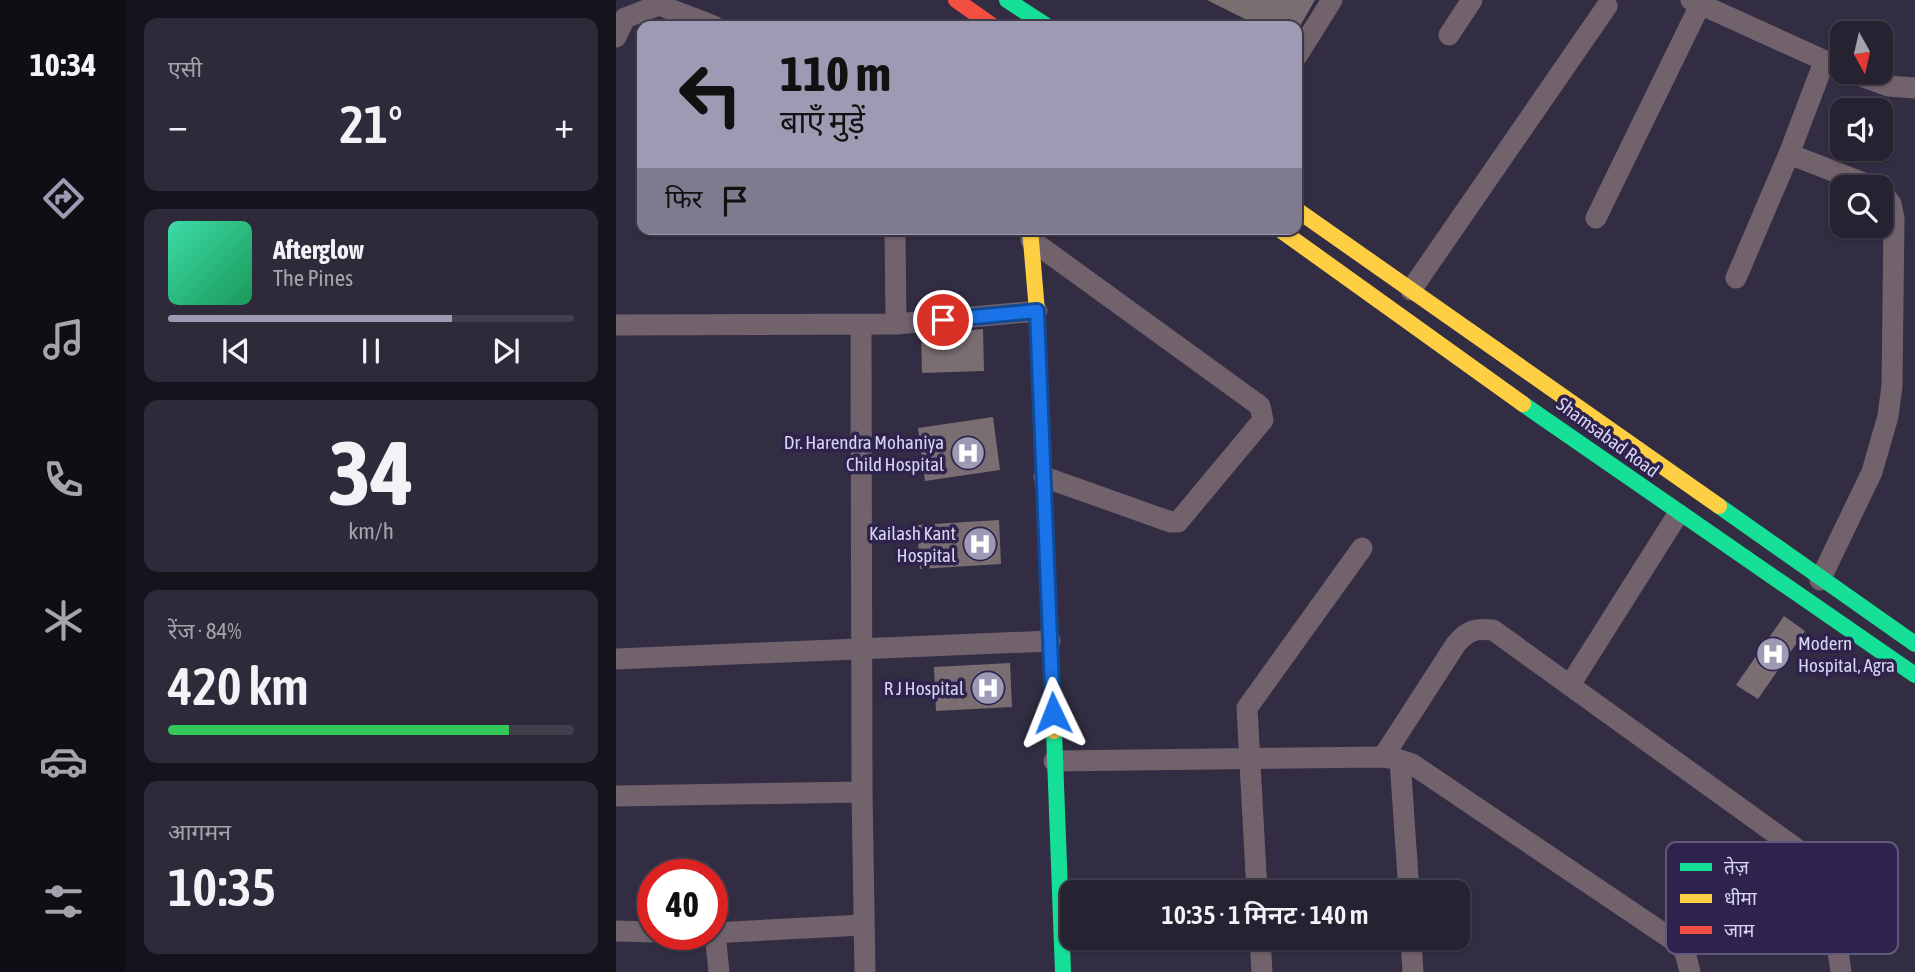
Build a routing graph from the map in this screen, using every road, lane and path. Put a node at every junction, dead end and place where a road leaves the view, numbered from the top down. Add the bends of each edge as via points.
1 (956, 0) edge
2 (1007, 0) edge
3 (1332, 0) edge
4 (1472, 0) edge
5 (1696, 2) edge
6 (635, 6) edge
7 (1607, 6) dead end
8 (701, 21) edge
9 (986, 21) edge
10 (1032, 21) edge
11 (1449, 36) dead end
12 (616, 37) edge
13 (1302, 48) edge
14 (1830, 64) edge
15 (1830, 71) edge
16 (1883, 84) edge
17 (1915, 88) edge
18 (1789, 154) junction
19 (1843, 175) edge
20 (1893, 213) edge
21 (1302, 214) edge
22 (1596, 218) dead end
23 (895, 235) edge
24 (1031, 235) edge
25 (1287, 235) edge
26 (1736, 278) dead end
27 (1411, 290) junction
28 (1037, 311) junction
29 (896, 324) junction
30 (616, 325) edge
31 (861, 325) junction
32 (1044, 477) junction
33 (1678, 514) junction
34 (1362, 548) dead end
35 (1820, 580) junction
36 (1050, 641) junction
37 (1915, 644) edge
38 (863, 649) junction
39 (616, 659) edge
40 (1915, 676) edge
41 (1570, 685) junction
42 (1392, 759) junction
43 (1251, 760) junction
44 (1054, 761) junction
45 (862, 792) junction
46 (616, 796) edge
47 (1787, 842) edge
48 (1256, 880) edge
49 (1407, 880) edge
50 (863, 925) junction
51 (616, 931) edge
52 (637, 932) edge
53 (728, 932) edge
54 (1666, 935) edge
55 (716, 950) edge
56 (1261, 950) edge
57 (1412, 950) edge
58 (1686, 954) edge
59 (1838, 954) edge
60 (719, 972) edge
61 (865, 972) edge
62 (1062, 972) edge
63 (1262, 972) edge
64 (1413, 972) edge
65 (1690, 972) edge
66 (1841, 972) edge

1 - 9 main road
2 - 10 main road
3 - 13 street
4 - 11 street
5 - 14 street
5 - 22 street
6 - 8 street via 659,5
6 - 12 street
7 - 27 street
15 - 18 street
16 - 17 street
18 - 19 street
18 - 26 street
20 - 35 street via 1888,416 1872,472
21 - 27 main road, Shamsabad Road
23 - 29 street
24 - 28 main road
24 - 32 street via 1264,412 1263,420 1178,522
25 - 33 main road, Shamsabad Road
27 - 35 main road, Shamsabad Road
28 - 29 street
28 - 32 main road
29 - 31 street
30 - 31 street
31 - 38 street
32 - 36 main road
33 - 40 main road, Shamsabad Road
33 - 41 street
34 - 43 street via 1252,699 1246,719
35 - 37 main road, Shamsabad Road
36 - 38 street
36 - 44 main road
38 - 39 street
38 - 45 street
41 - 42 street via 1493,630 1466,632
41 - 47 street
42 - 43 street
42 - 49 street
42 - 54 street via 1412,764
43 - 44 street
43 - 48 street
44 - 62 main road
45 - 46 street
45 - 50 street
50 - 53 street
50 - 61 street
51 - 52 street
55 - 60 street
56 - 63 street
57 - 64 street
58 - 65 street
59 - 66 street

